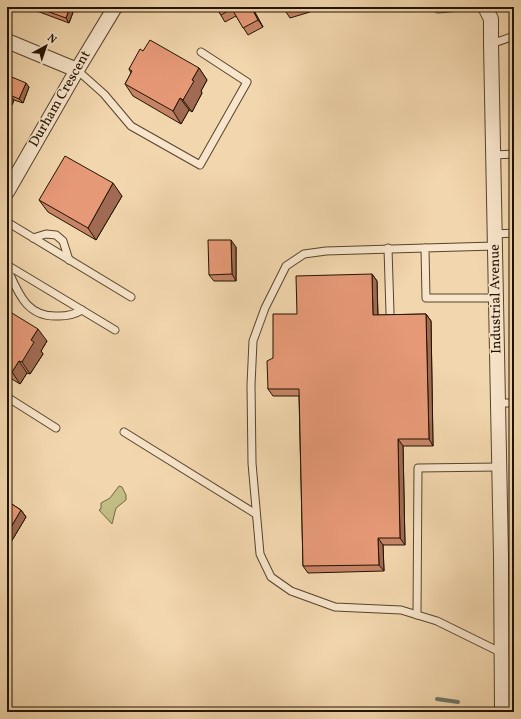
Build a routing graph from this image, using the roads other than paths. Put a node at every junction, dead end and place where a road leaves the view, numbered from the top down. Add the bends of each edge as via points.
1 (115, 7) edge
2 (459, 7) edge
3 (485, 7) edge
4 (438, 9) dead end
5 (514, 36) edge
6 (7, 41) edge
7 (491, 44) junction
8 (201, 52) dead end
9 (77, 70) junction
10 (514, 154) edge
11 (493, 155) junction
12 (7, 192) edge
13 (7, 222) edge
14 (514, 233) edge
15 (33, 238) junction
16 (495, 240) junction
17 (388, 248) junction
18 (425, 248) junction
19 (69, 260) junction
20 (7, 266) edge
21 (130, 297) dead end
22 (496, 298) junction
23 (82, 310) junction
24 (390, 313) edge
25 (115, 330) dead end
26 (7, 397) edge
27 (498, 403) junction
28 (514, 403) edge
29 (56, 428) dead end
30 (124, 432) dead end
31 (499, 466) junction
32 (256, 514) junction
33 (417, 615) junction
34 (502, 653) junction
35 (502, 712) edge

1 - 9 street, Durham Crescent
2 - 4 lane
3 - 7 street, Industrial Avenue via 491,19
5 - 7 lane
6 - 9 street
7 - 11 street, Industrial Avenue
8 - 9 lane via 247,82 200,165 131,126 104,94
9 - 12 street, Durham Crescent
10 - 11 lane
11 - 16 street, Industrial Avenue
13 - 15 lane
14 - 16 lane
15 - 19 lane
15 - 19 lane via 46,234 56,235 62,241
16 - 18 lane
16 - 22 street, Industrial Avenue
17 - 18 lane
17 - 24 lane
17 - 32 lane via 304,254 286,266 265,308 253,341 252,463
18 - 22 lane via 426,298
19 - 21 lane
20 - 23 lane
20 - 23 lane via 18,293 34,311 44,316 71,316
22 - 27 street, Industrial Avenue
23 - 25 lane
26 - 29 lane
27 - 28 lane
27 - 31 street, Industrial Avenue
30 - 32 lane
31 - 33 lane via 418,468
31 - 34 street, Industrial Avenue
32 - 33 lane via 260,554 271,577 291,591 335,607 401,610
33 - 34 lane via 436,621
34 - 35 street, Industrial Avenue

